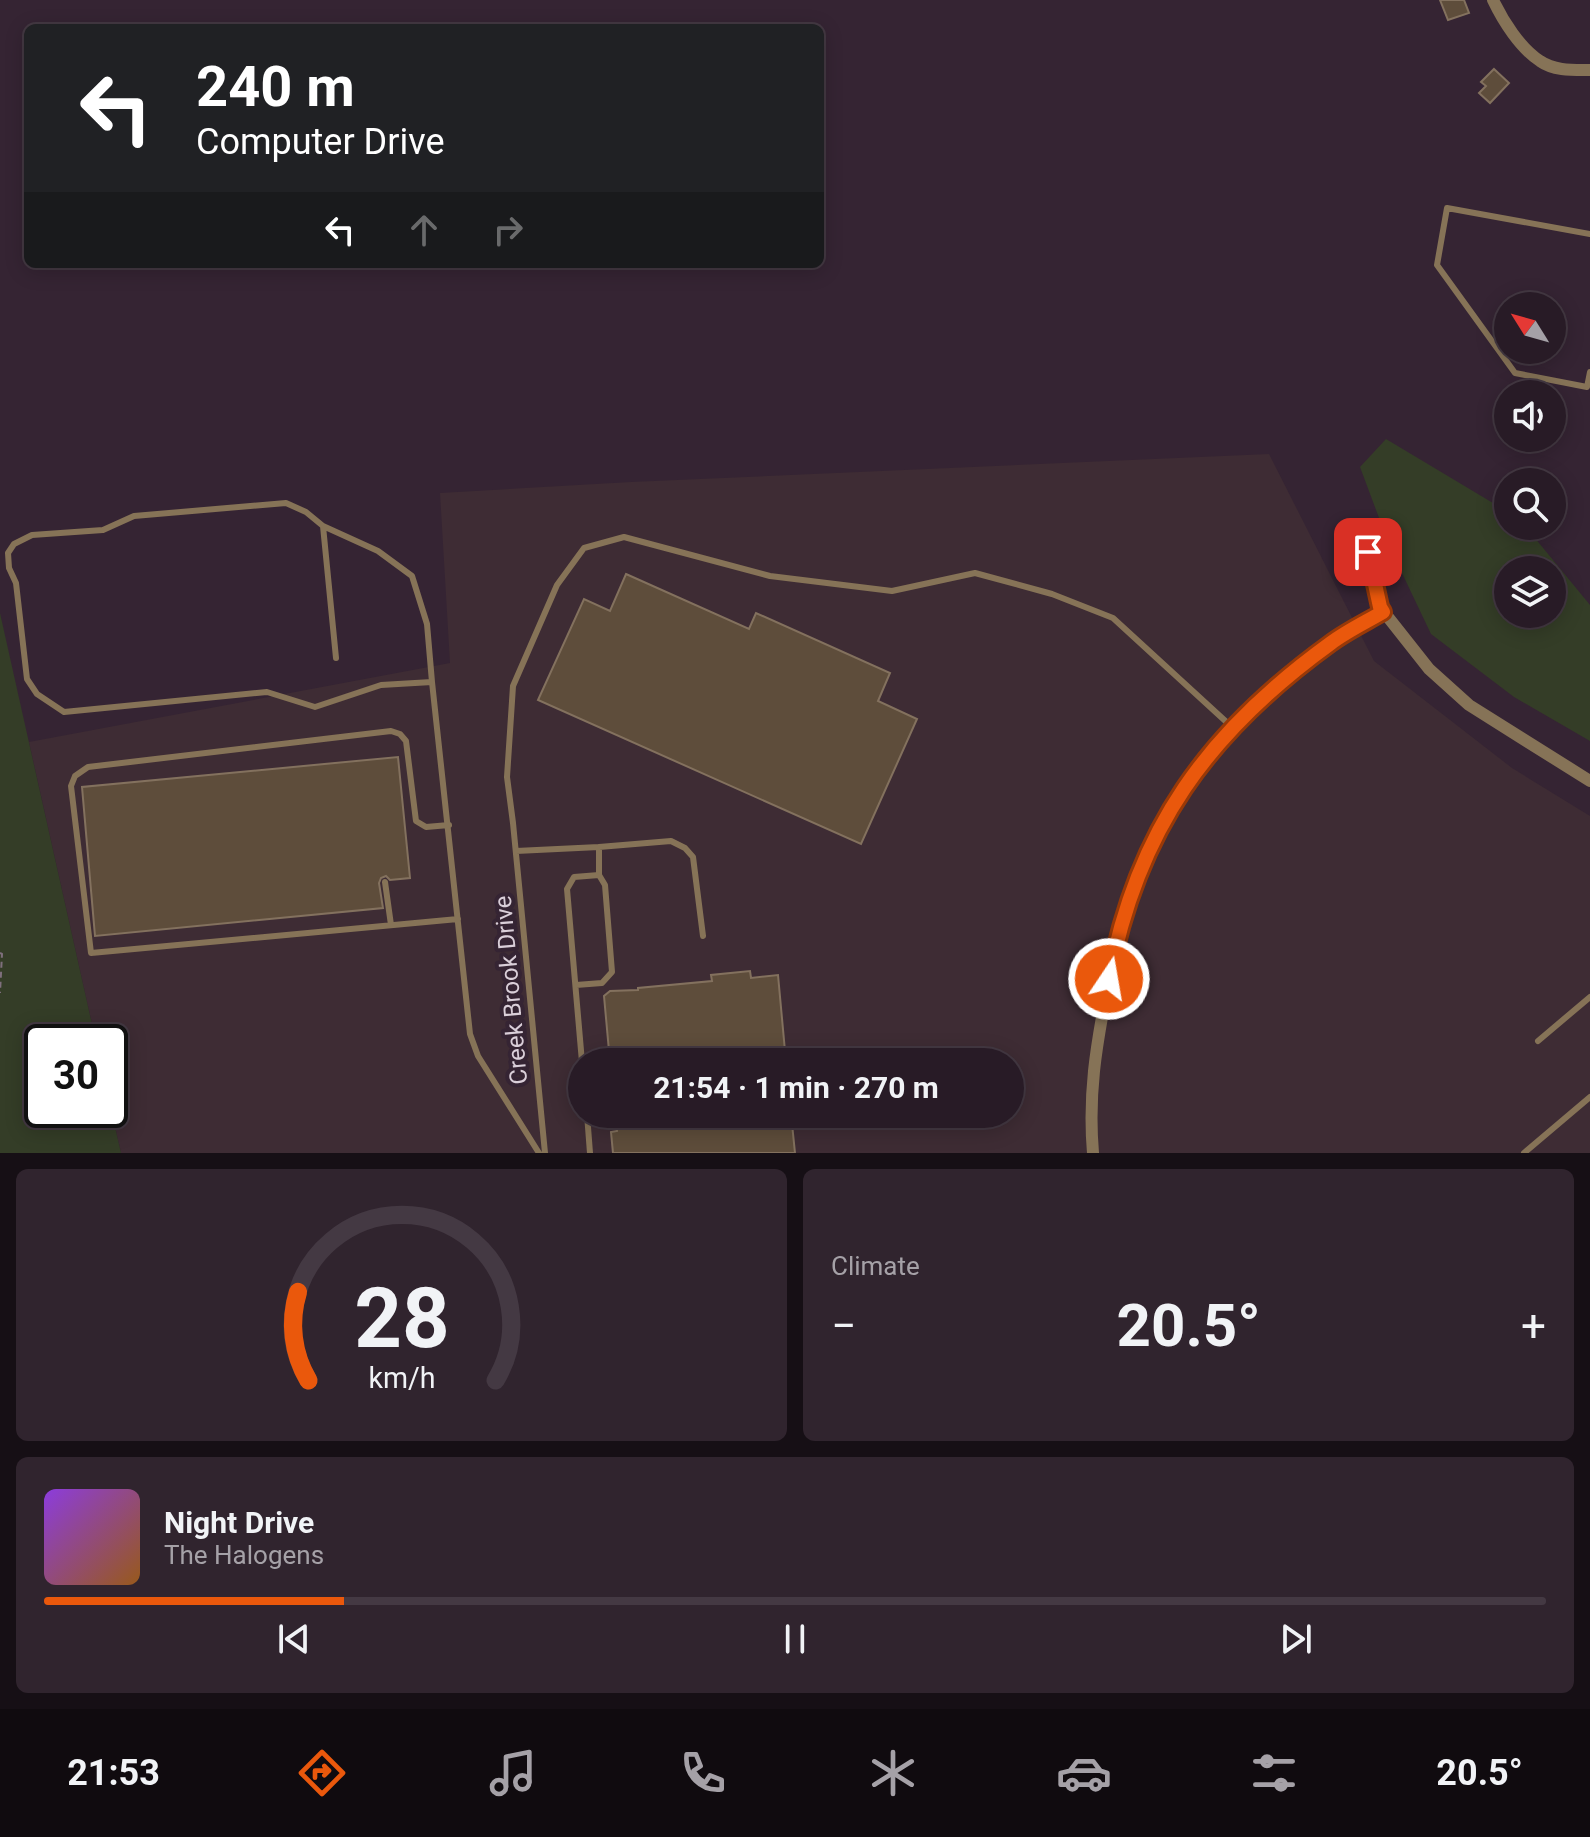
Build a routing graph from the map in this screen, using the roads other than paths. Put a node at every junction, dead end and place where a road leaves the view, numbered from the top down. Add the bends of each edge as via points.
1 (1493, 0) edge
2 (1590, 70) edge
3 (1590, 234) edge
4 (1590, 372) edge
5 (323, 526) junction
6 (1368, 552) dead end
7 (1383, 612) junction
8 (336, 658) dead end
9 (432, 682) junction
10 (1233, 728) junction
11 (1590, 781) edge
12 (449, 825) junction
13 (599, 847) junction
14 (516, 851) junction
15 (599, 875) junction
16 (385, 882) dead end
17 (458, 919) junction
18 (391, 925) junction
19 (703, 936) dead end
20 (576, 985) junction
21 (1590, 997) edge
22 (1538, 1041) dead end
23 (581, 1048) edge
24 (1590, 1097) edge
25 (588, 1128) edge
26 (542, 1153) edge
27 (590, 1153) edge
28 (1093, 1153) edge
29 (1524, 1153) edge

1 - 2 street via 1519,41 1540,62 1567,71
3 - 4 lane via 1447,208 1437,265 1515,373 1587,387
5 - 8 lane
5 - 9 lane via 378,551 412,576 427,624
5 - 9 lane via 286,503 134,516 103,530 32,535 14,544 8,553 9,568 16,583 27,679 37,694 64,712 267,692 315,707 381,685
6 - 7 street
7 - 10 street via 1322,650
7 - 11 street via 1429,669 1469,705
9 - 12 lane
10 - 14 lane, Creek Brook Drive via 1113,618 1052,594 975,573 892,591 770,576 624,537 584,548 557,585 513,686 507,777
10 - 28 street via 1171,806 1128,899 1093,1068
12 - 17 lane
12 - 18 lane via 426,827 416,821 406,741 391,731 88,767 75,776 71,798 91,953
13 - 14 lane
13 - 15 lane
13 - 19 lane via 671,841 685,848 693,857
14 - 26 lane, Creek Brook Drive
15 - 20 lane via 574,877 567,889
15 - 20 lane via 605,885 612,972 602,983
16 - 18 lane
17 - 18 lane
17 - 26 lane via 470,1034 478,1056
20 - 23 lane
21 - 22 lane
24 - 29 lane
25 - 27 lane

